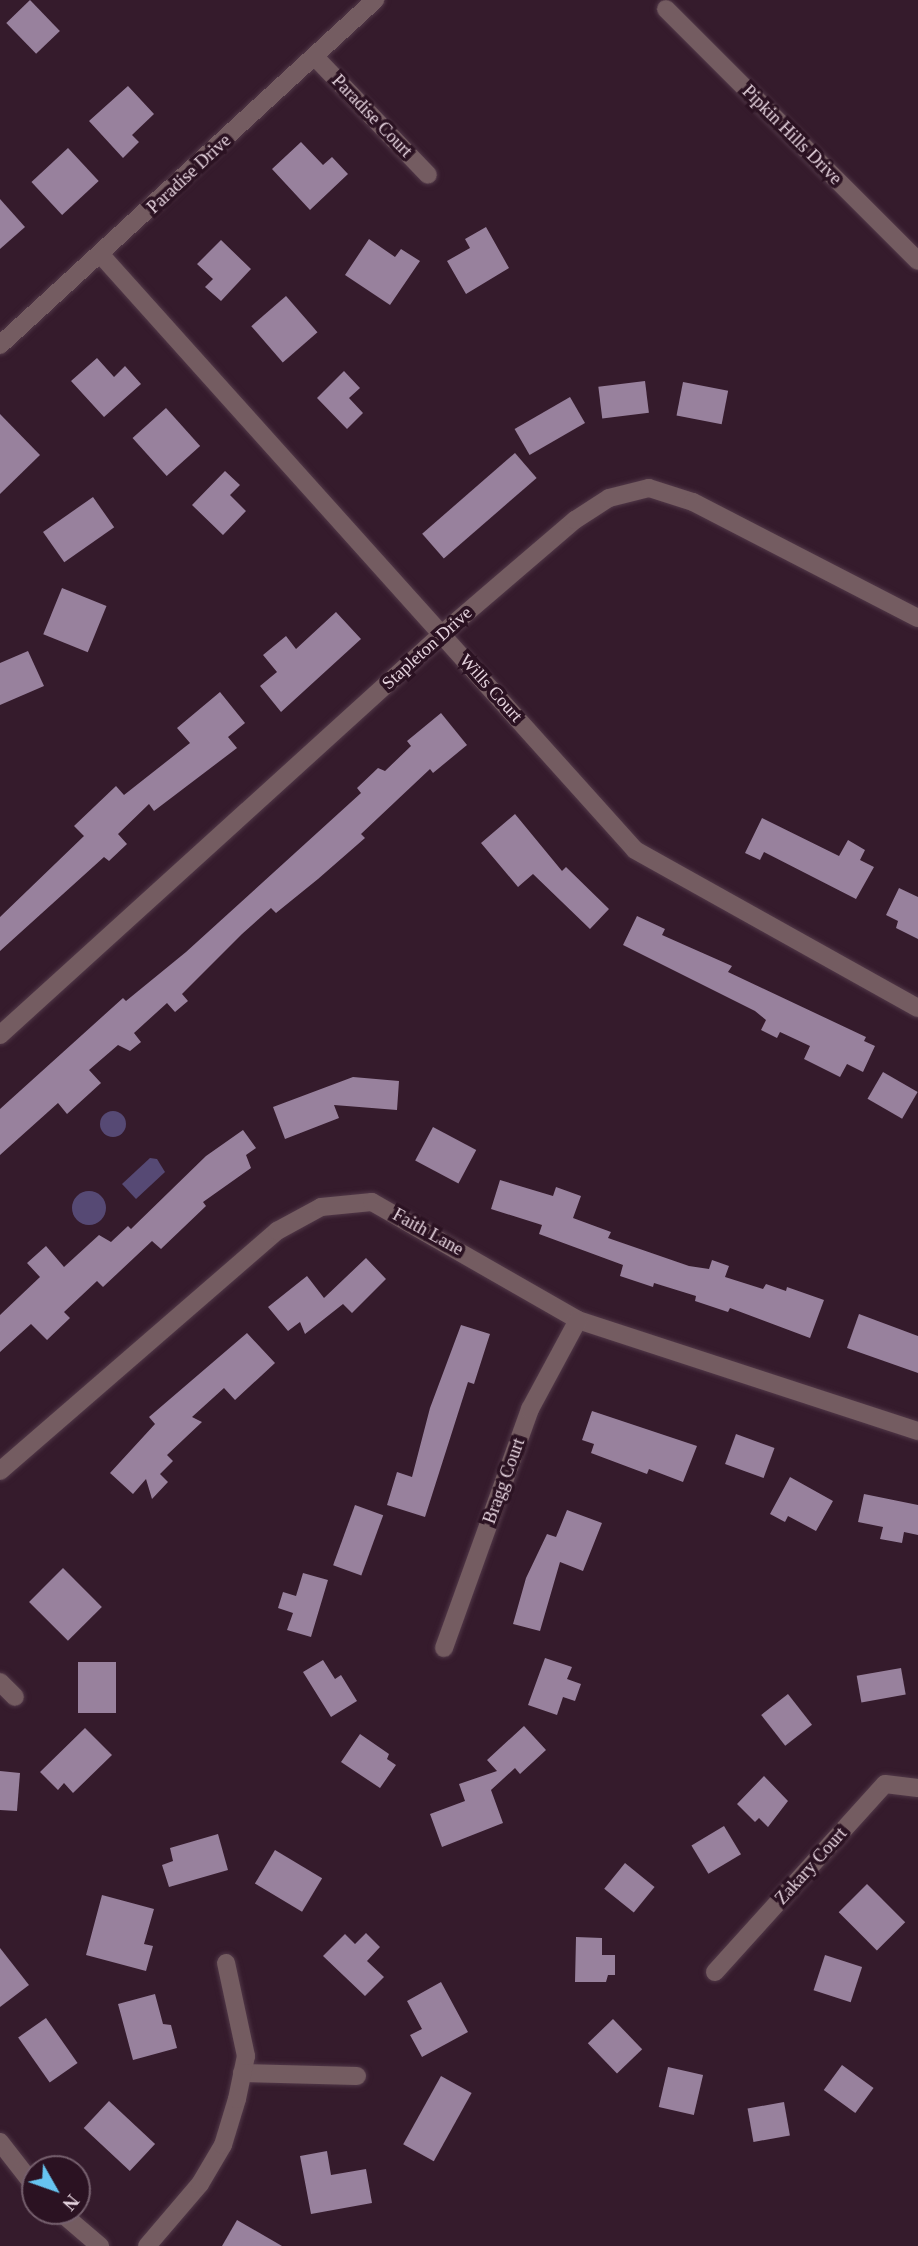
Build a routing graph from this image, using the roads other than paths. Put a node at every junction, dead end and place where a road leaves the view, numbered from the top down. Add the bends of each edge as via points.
1 (375, 0) edge
2 (666, 9) dead end
3 (316, 57) junction
4 (428, 175) dead end
5 (101, 255) junction
6 (918, 261) edge
7 (0, 345) edge
8 (918, 618) edge
9 (443, 633) junction
10 (918, 1008) edge
11 (0, 1035) edge
12 (578, 1320) junction
13 (918, 1431) edge
14 (0, 1471) edge
15 (444, 1648) dead end
16 (0, 1682) edge
17 (15, 1697) dead end
18 (918, 1788) edge
19 (226, 1963) dead end
20 (715, 1972) dead end
21 (242, 2073) junction
22 (357, 2076) dead end
23 (0, 2142) edge
24 (21, 2170) edge
25 (75, 2225) edge
26 (100, 2246) edge
27 (147, 2246) edge

1 - 3 street, Paradise Drive
2 - 6 street, Pipkin Hills Drive
3 - 4 street, Paradise Court
3 - 5 street, Paradise Drive
5 - 7 street, Paradise Drive
5 - 9 street, Wills Court
8 - 9 street, Stapleton Drive via 693,502 649,488 609,498 575,520
9 - 10 street, Wills Court via 635,850
9 - 11 street, Stapleton Drive
12 - 13 street, Faith Lane
12 - 14 street, Faith Lane via 372,1202 321,1207 277,1231
12 - 15 street, Bragg Court via 530,1409
16 - 17 street
18 - 20 street, Zakary Court via 885,1784
19 - 21 street via 246,2056
21 - 22 street
21 - 27 street via 222,2145 200,2184
23 - 24 street
25 - 26 street

